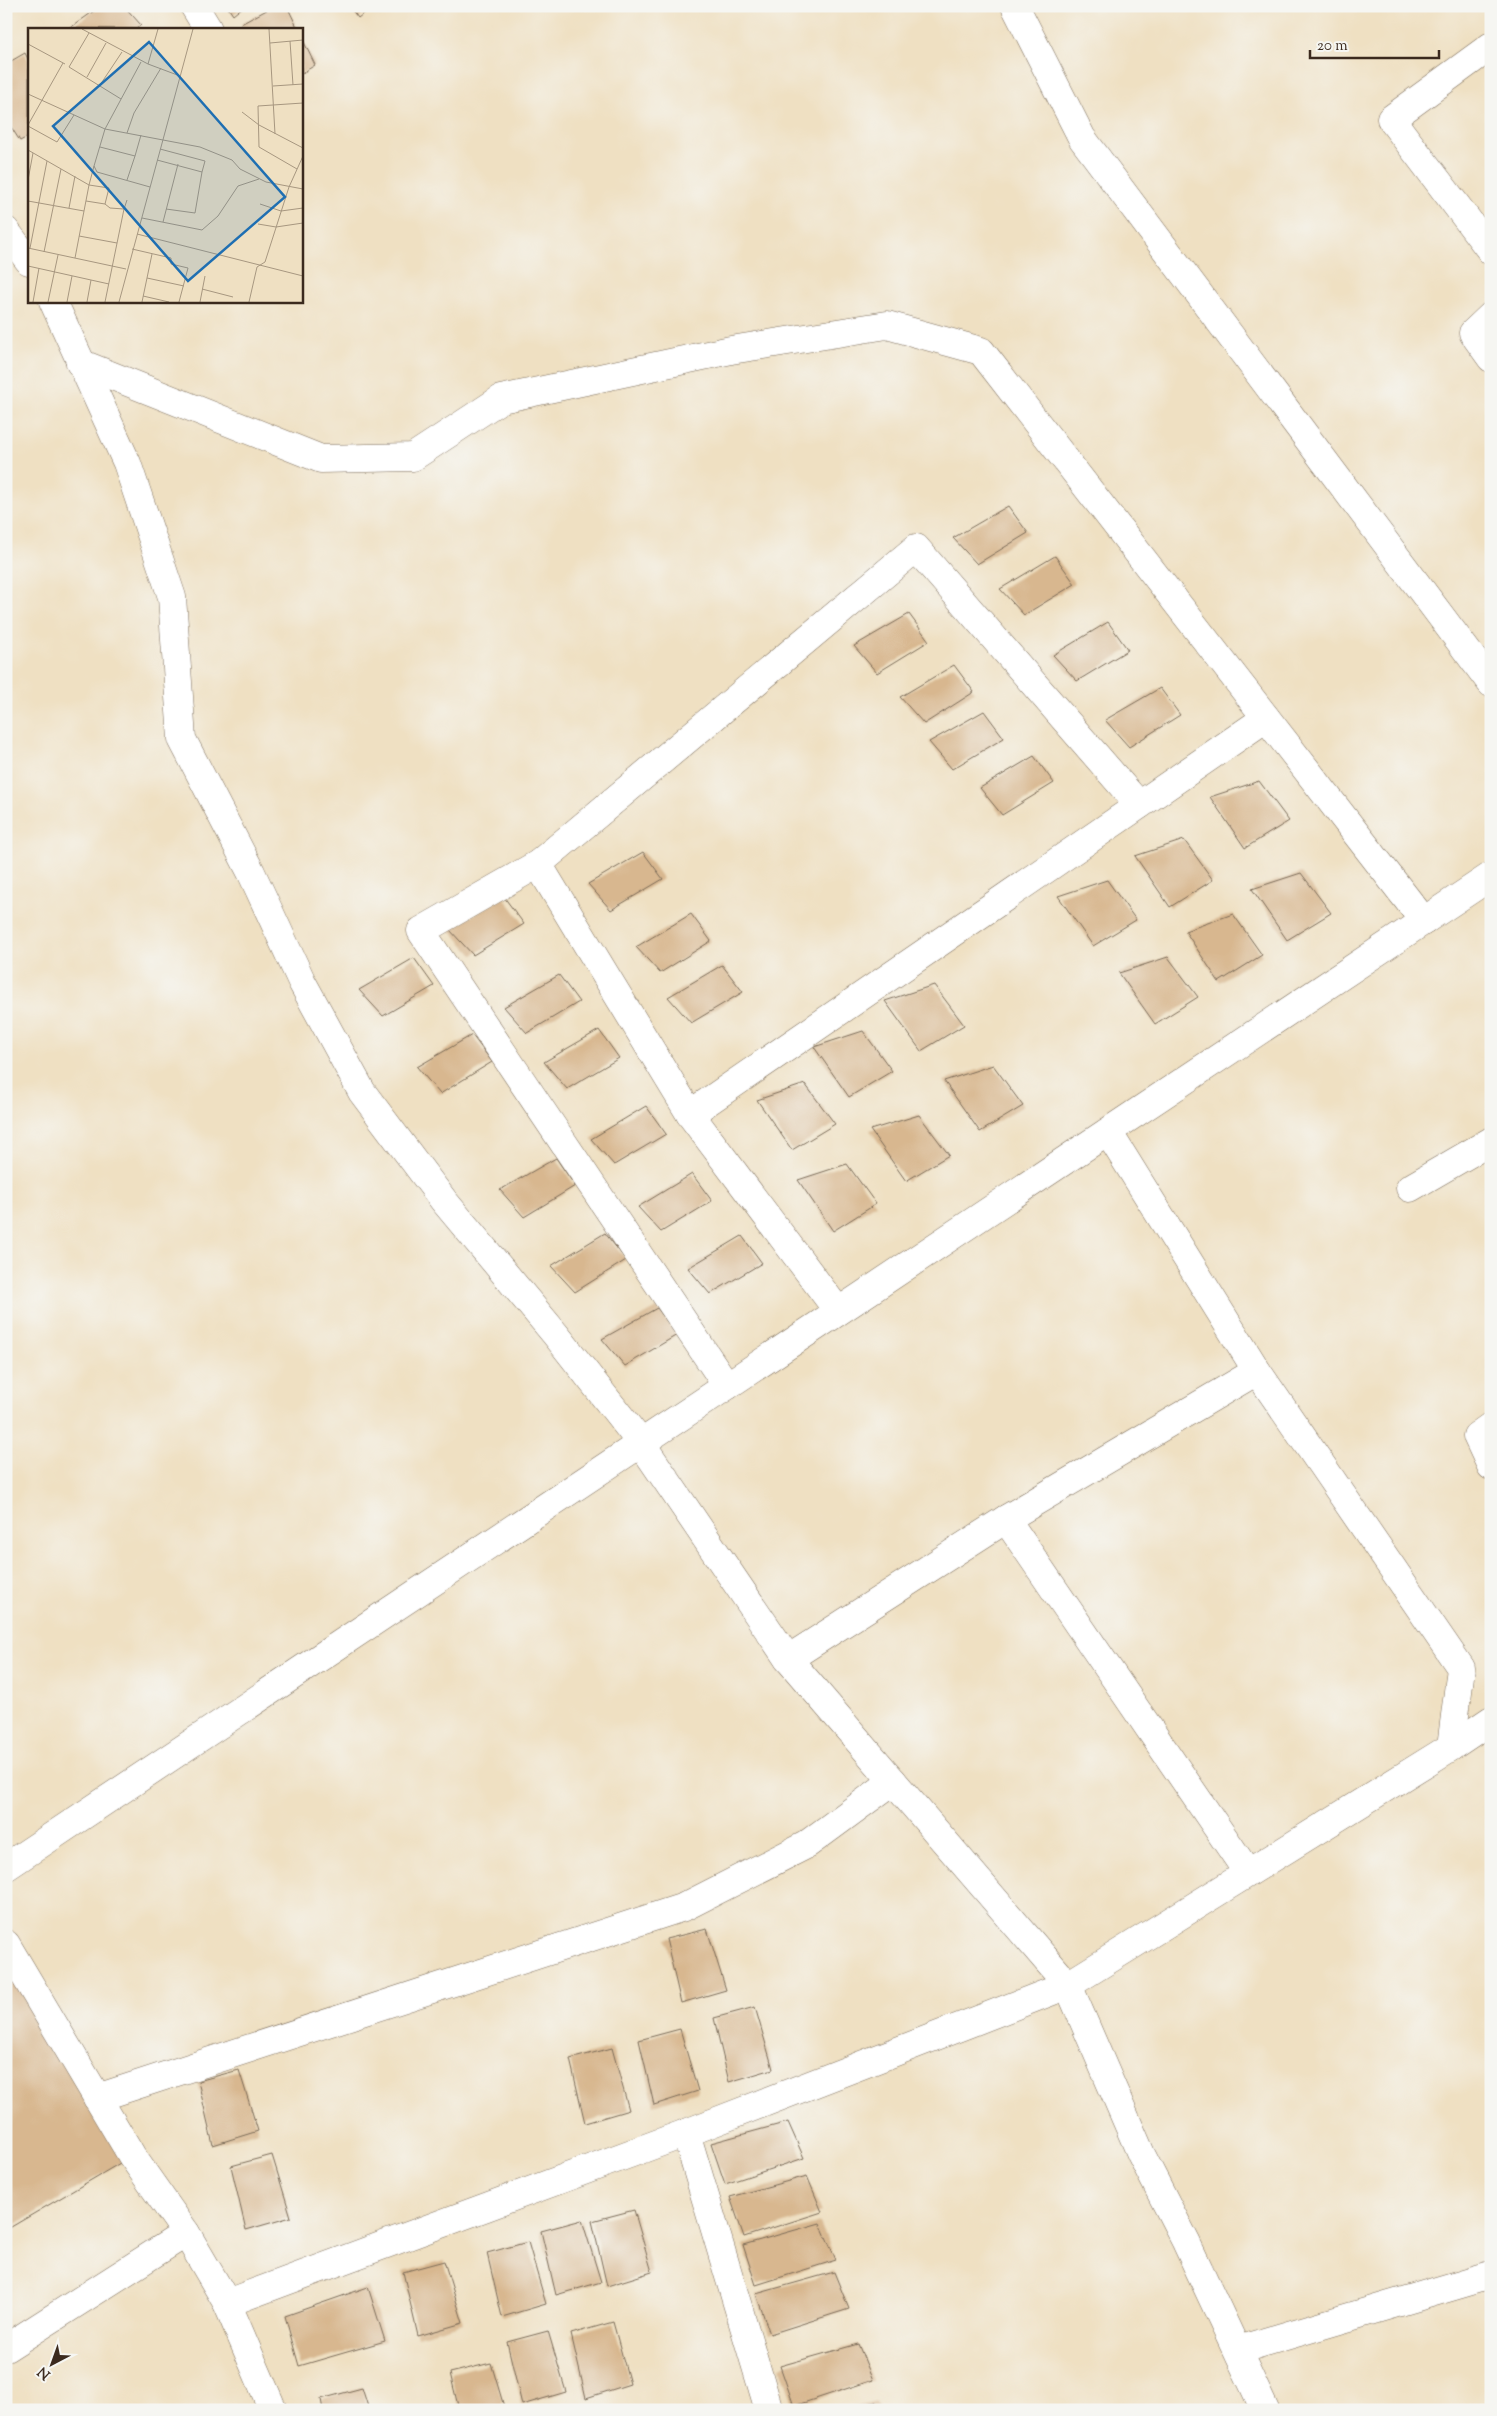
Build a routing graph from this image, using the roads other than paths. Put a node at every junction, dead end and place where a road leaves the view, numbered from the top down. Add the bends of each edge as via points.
1 (194, 6) edge
2 (1015, 6) edge
3 (207, 28) edge
4 (1491, 46) edge
5 (6, 231) edge
6 (1491, 251) edge
7 (28, 260) edge
8 (52, 302) edge
9 (1491, 316) edge
10 (1491, 358) edge
11 (80, 363) junction
12 (1491, 683) edge
13 (1266, 718) junction
14 (1139, 805) junction
15 (538, 864) junction
16 (1491, 876) edge
17 (1424, 921) junction
18 (690, 1114) junction
19 (1108, 1132) junction
20 (1491, 1142) edge
21 (1410, 1188) dead end
22 (838, 1311) junction
23 (1258, 1371) junction
24 (727, 1386) junction
25 (1491, 1426) edge
26 (641, 1443) junction
27 (1491, 1466) edge
28 (1006, 1519) junction
29 (788, 1659) junction
30 (1491, 1720) edge
31 (1452, 1746) junction
32 (894, 1781) junction
33 (6, 1867) edge
34 (1248, 1873) junction
35 (6, 1944) edge
36 (1068, 1985) junction
37 (97, 2098) junction
38 (686, 2134) junction
39 (186, 2233) junction
40 (1491, 2275) edge
41 (227, 2303) junction
42 (6, 2348) edge
43 (1238, 2350) junction
44 (273, 2410) edge
45 (769, 2410) edge
46 (1265, 2410) edge

1 - 3 street
2 - 12 street via 1082,138
4 - 6 street via 1391,119
5 - 7 street
8 - 11 street
9 - 10 street via 1473,332
11 - 13 street via 321,459 413,457 501,399 730,350 887,325 981,350
11 - 26 street via 127,463 172,598 182,738 251,872 302,982 362,1092 444,1201
13 - 14 street
13 - 17 street
14 - 15 street via 916,548
14 - 18 street
15 - 18 street
15 - 24 street via 421,931
16 - 17 street
17 - 19 street
18 - 22 street
19 - 22 street
19 - 23 street
20 - 21 street
22 - 24 street
23 - 28 street
23 - 31 street via 1461,1668
24 - 26 street
25 - 27 street via 1477,1436
26 - 29 street
26 - 33 street
28 - 29 street
28 - 34 street
29 - 32 street
30 - 31 street
31 - 34 street
32 - 36 street
32 - 37 street via 806,1844 684,1907
34 - 36 street
35 - 37 street
36 - 38 street
36 - 43 street via 1141,2154
37 - 39 street via 132,2156
38 - 41 street
38 - 45 street
39 - 41 street
39 - 42 street
40 - 43 street
41 - 44 street
43 - 46 street

